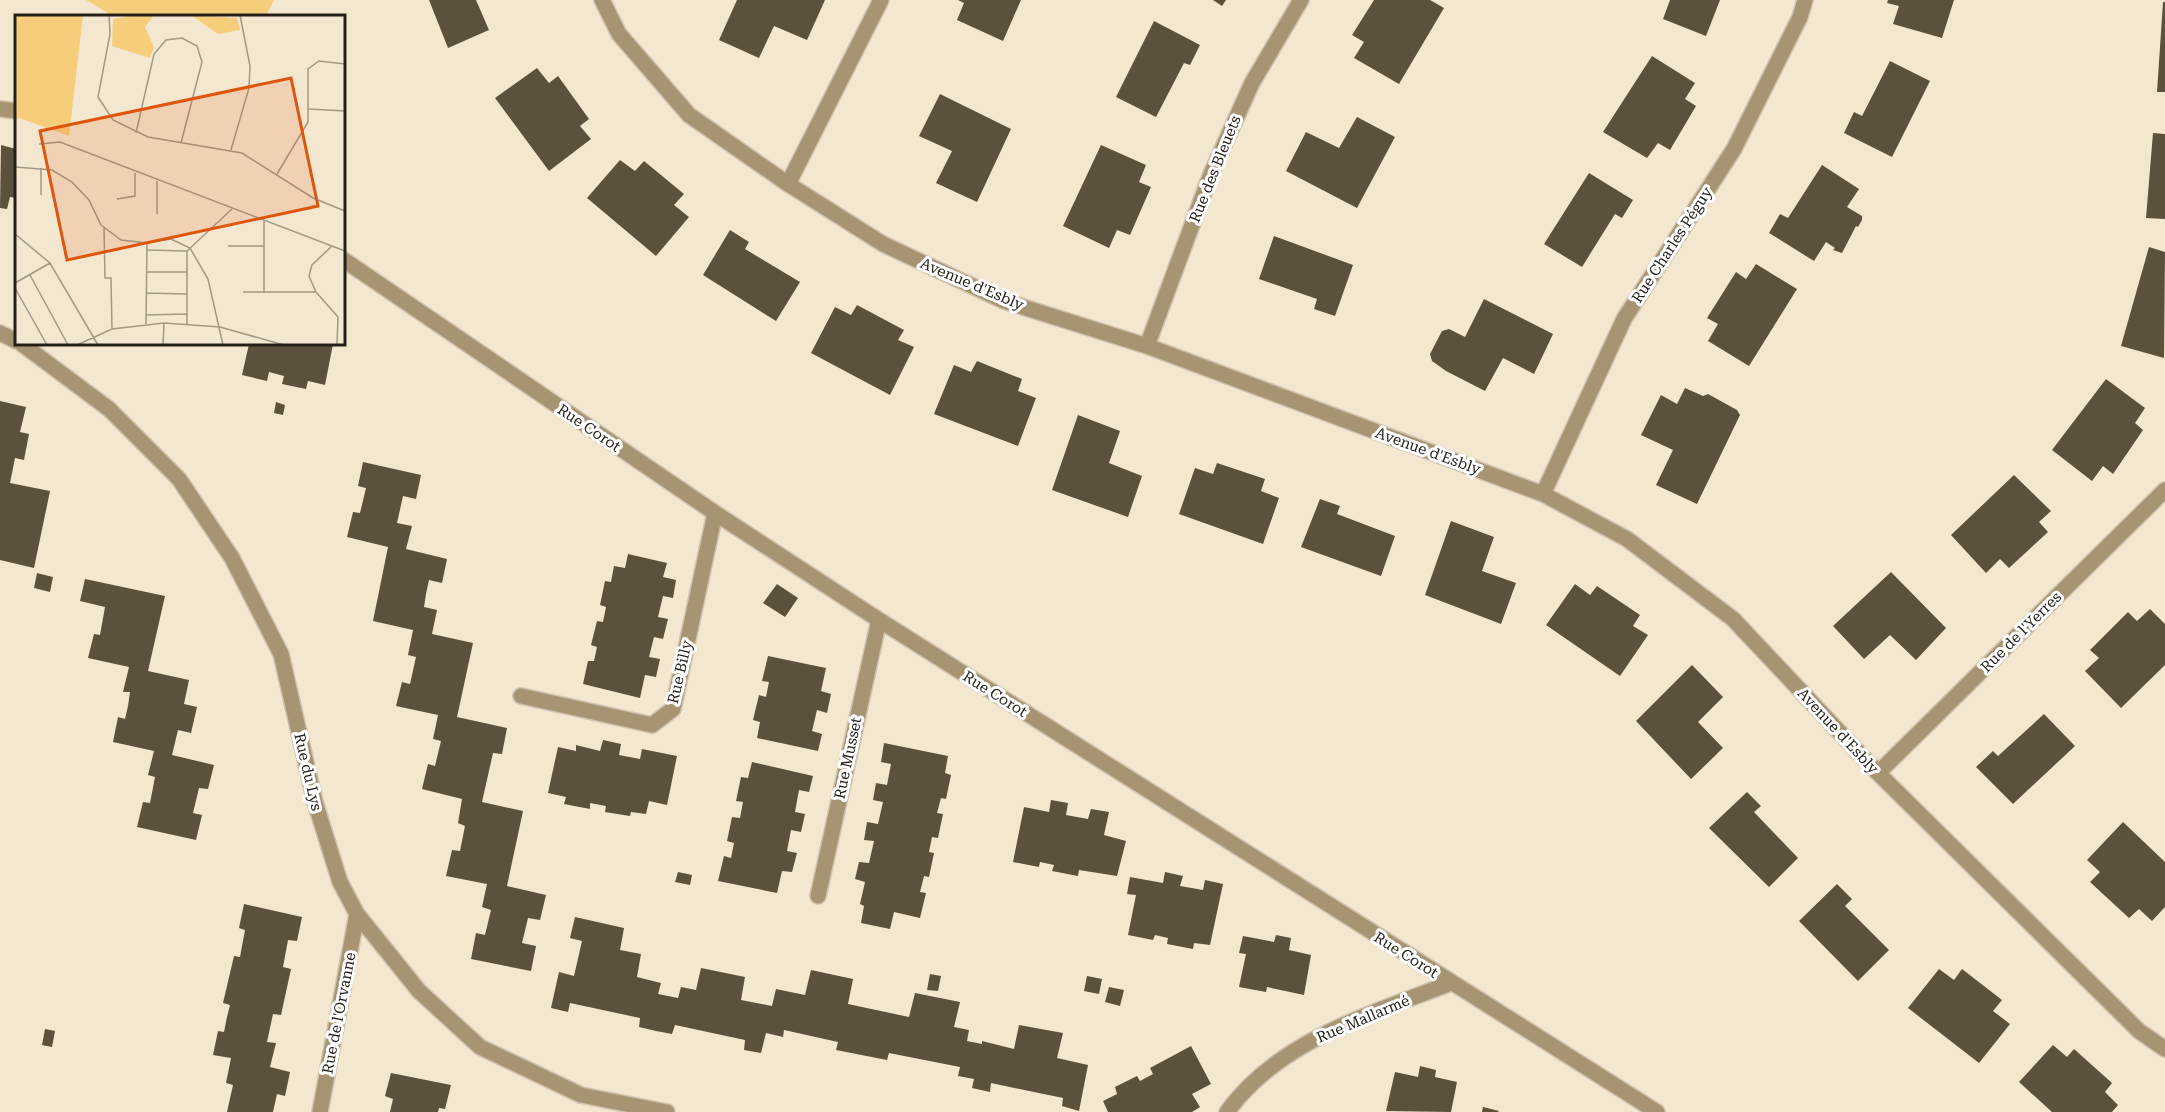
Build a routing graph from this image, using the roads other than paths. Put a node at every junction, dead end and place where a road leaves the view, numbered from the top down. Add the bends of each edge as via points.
1 (602, 0) edge
2 (881, 0) edge
3 (1301, 0) edge
4 (1805, 0) edge
5 (0, 109) edge
6 (15, 111) edge
7 (788, 184) junction
8 (345, 261) edge
9 (0, 333) edge
10 (15, 340) edge
11 (23, 345) edge
12 (1147, 346) junction
13 (2165, 490) edge
14 (1543, 494) junction
15 (715, 513) junction
16 (879, 620) junction
17 (521, 696) dead end
18 (1878, 773) junction
19 (818, 896) dead end
20 (357, 914) junction
21 (1451, 983) junction
22 (2165, 1049) edge
23 (320, 1112) edge
24 (667, 1112) edge
25 (1227, 1112) edge
26 (1657, 1112) edge

1 - 7 street, Avenue d'Esbly via 619,34 689,115
2 - 7 street
3 - 12 street, Rue des Bleuets via 1252,83 1215,164
4 - 14 street, Rue Charles Péguy via 1734,149 1624,319
5 - 6 street
7 - 12 street, Avenue d'Esbly via 883,244 1004,301
8 - 15 street, Rue Corot
9 - 10 street
11 - 20 street, Rue du Lys via 109,409 179,479 232,558 281,654 315,802 339,882
12 - 14 street, Avenue d'Esbly
13 - 18 street, Rue de l'Yerres
14 - 18 street, Avenue d'Esbly via 1627,539 1733,620
15 - 16 street, Rue Corot
15 - 17 street, Rue Billy via 673,709 652,725
16 - 19 street, Rue Musset
16 - 21 street, Rue Corot
18 - 22 street, Avenue d'Esbly via 2139,1031
20 - 23 street, Rue de l'Orvanne
20 - 24 street, Rue du Lys via 418,991 480,1047 581,1095
21 - 25 street, Rue Mallarmé via 1321,1034 1245,1087
21 - 26 street, Rue Corot

